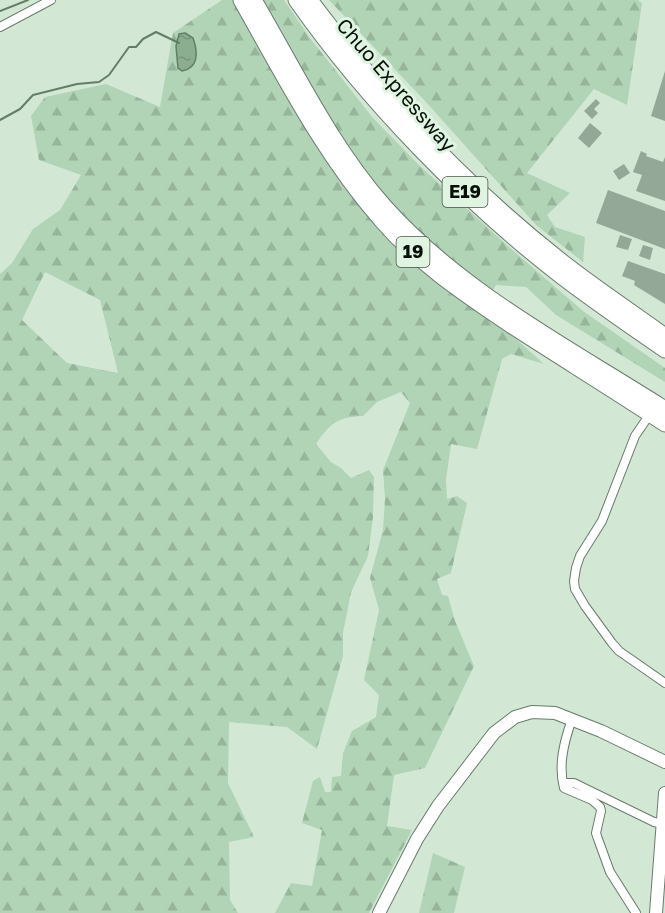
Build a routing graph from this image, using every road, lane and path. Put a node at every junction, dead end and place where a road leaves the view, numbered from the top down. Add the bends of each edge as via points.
1 (51, 0) edge
2 (241, 0) edge
3 (254, 0) edge
4 (296, 0) edge
5 (310, 0) edge
6 (0, 27) edge
7 (665, 336) edge
8 (665, 350) edge
9 (658, 412) edge
10 (665, 424) edge
11 (665, 683) edge
12 (572, 719) junction
13 (665, 762) edge
14 (563, 783) junction
15 (665, 793) edge
16 (663, 824) junction
17 (379, 913) edge
18 (636, 913) edge
19 (656, 913) edge

1 - 6 street
2 - 9 highway, 19 via 338,164 408,248 455,288
3 - 9 highway, 19 via 341,147 404,227 483,293
4 - 8 highway, Chuo Expressway / E19 via 393,119 479,206 559,274
5 - 7 highway, Chuo Expressway / E19 via 402,111 486,196 566,265
9 - 10 highway, 19
9 - 11 street via 635,436 610,503 580,556 574,581 585,606 612,643
12 - 13 street
12 - 14 street via 562,759
12 - 17 street via 532,712 515,717 494,733 432,814
14 - 16 street via 574,783
14 - 18 street via 564,788 600,807 598,839 610,872
15 - 16 street
16 - 19 street

